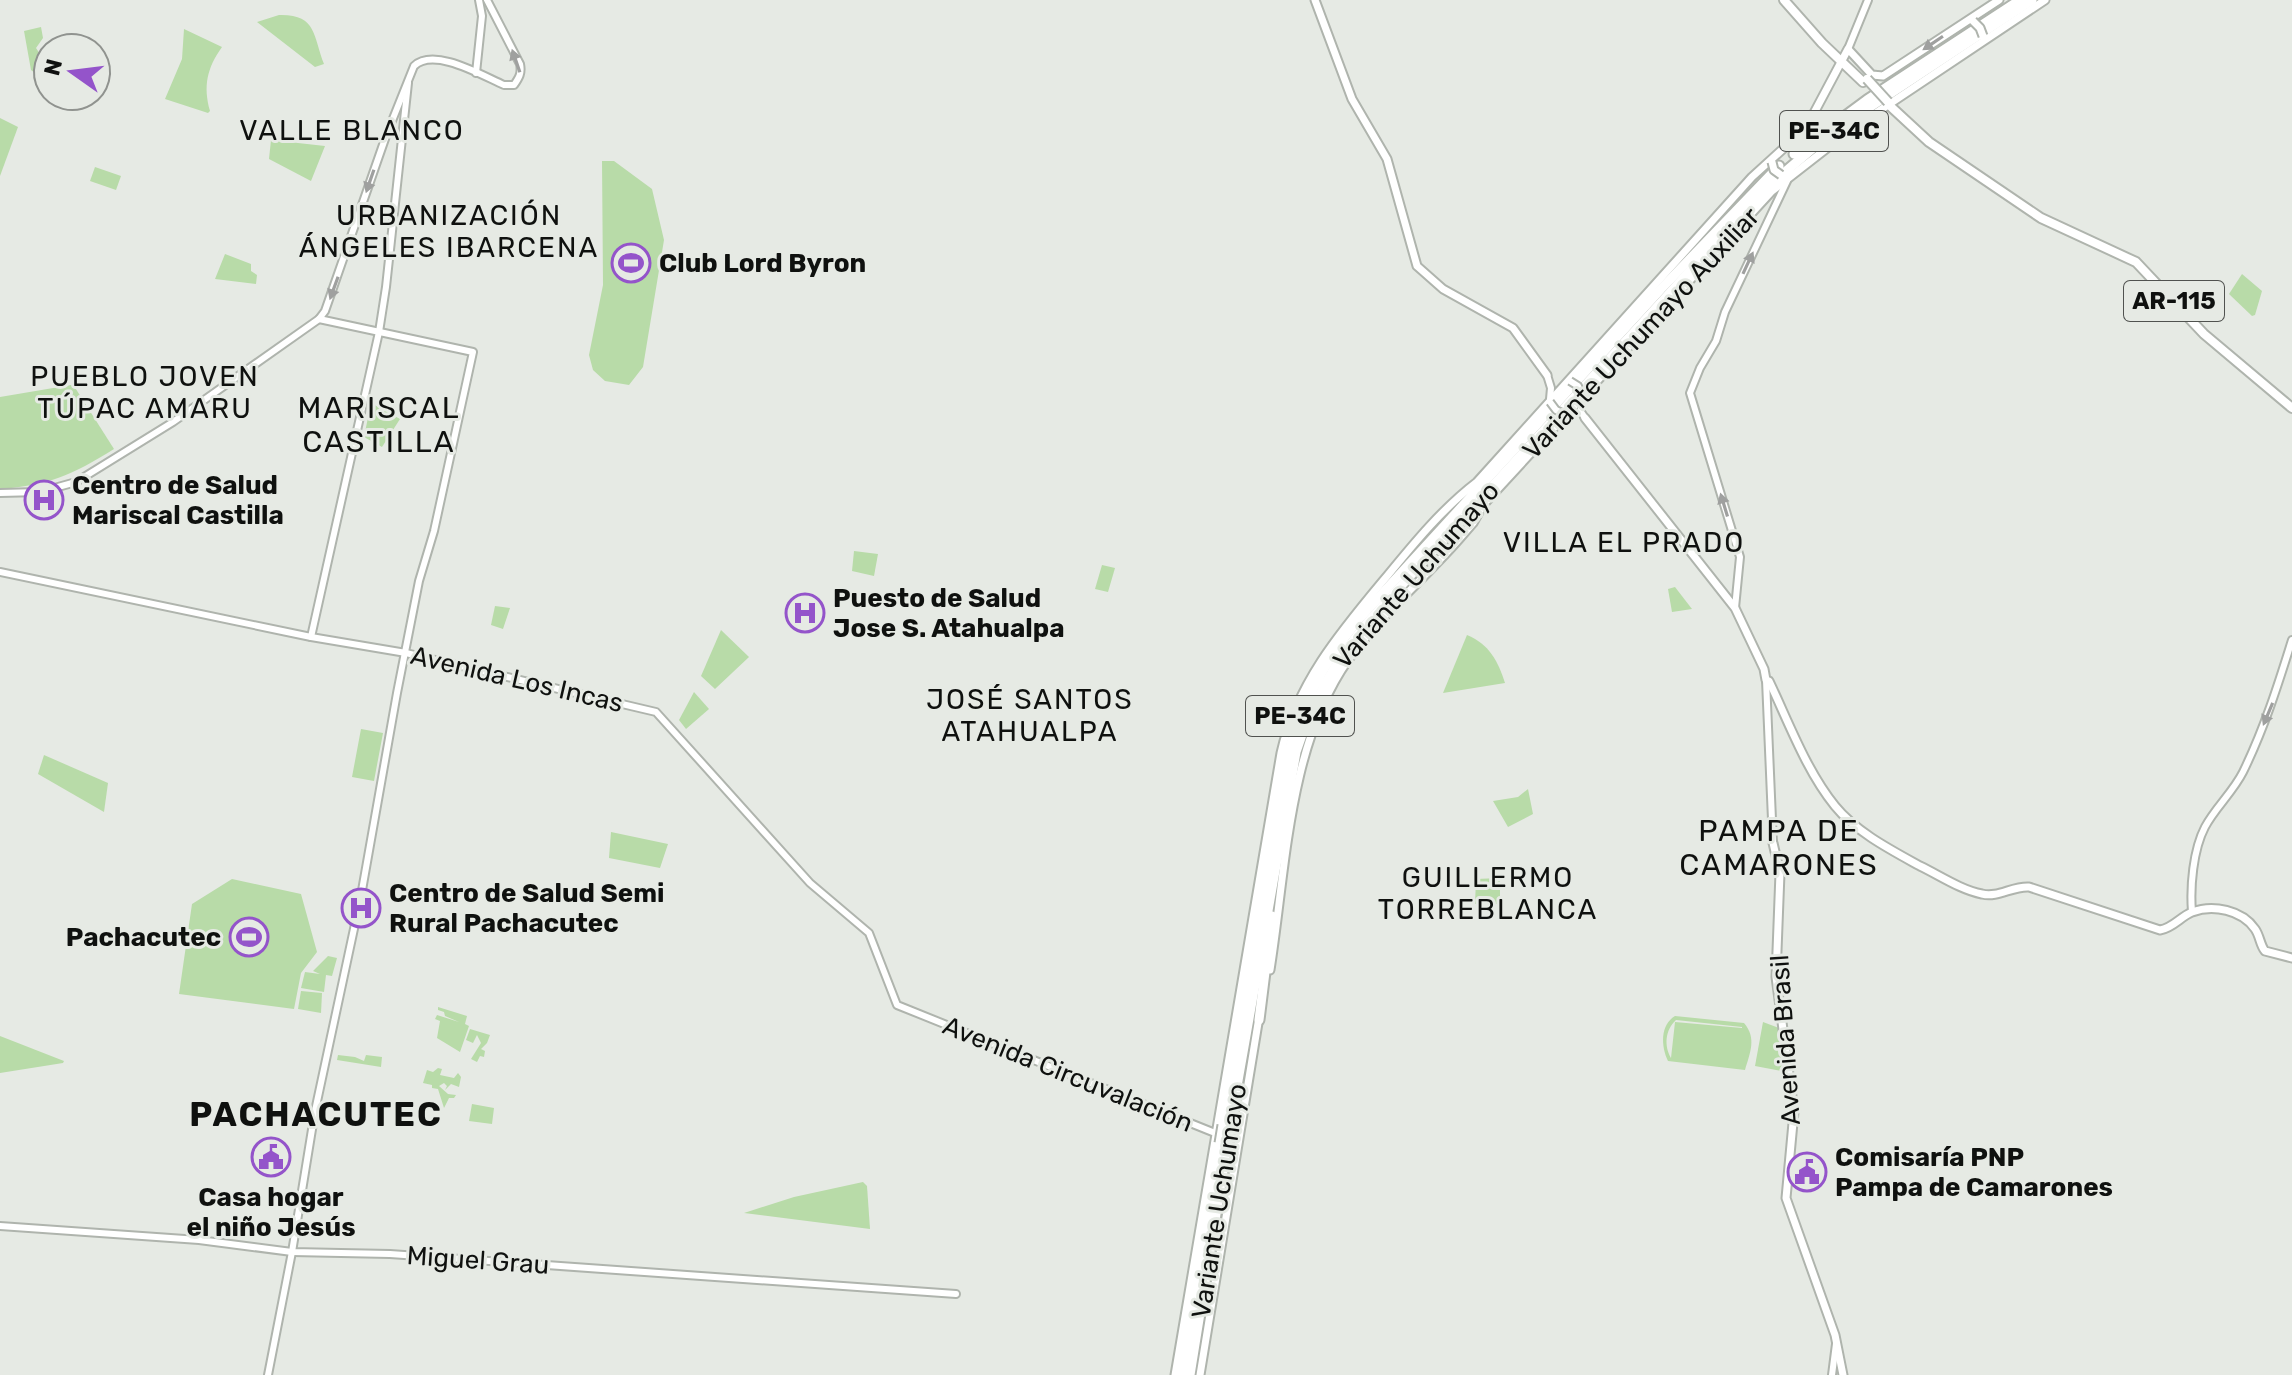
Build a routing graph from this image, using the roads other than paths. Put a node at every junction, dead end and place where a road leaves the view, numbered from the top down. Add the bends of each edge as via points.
1 (479, 0) edge
2 (487, 0) edge
3 (1315, 0) edge
4 (1784, 0) edge
5 (1868, 0) edge
6 (1999, 0) edge
7 (2020, 0) edge
8 (2032, 0) edge
9 (2045, 0) edge
10 (1970, 21) junction
11 (1982, 39) junction
12 (1845, 56) junction
13 (476, 73) junction
14 (409, 76) junction
15 (1887, 104) junction
16 (1772, 160) junction
17 (1785, 176) junction
18 (319, 319) junction
19 (379, 332) junction
20 (1547, 375) junction
21 (1568, 381) junction
22 (1581, 396) junction
23 (1550, 402) junction
24 (2292, 408) edge
25 (1566, 414) junction
26 (1585, 418) junction
27 (1477, 482) junction
28 (0, 493) edge
29 (1483, 505) junction
30 (0, 572) edge
31 (1394, 582) junction
32 (1385, 604) junction
33 (1735, 608) junction
34 (311, 637) junction
35 (2292, 640) edge
36 (406, 653) junction
37 (1766, 680) junction
38 (1284, 739) joint
39 (1773, 843) joint
40 (1271, 893) junction
41 (2192, 912) junction
42 (2292, 958) edge
43 (897, 1005) joint
44 (1259, 1020) junction
45 (1227, 1126) junction
46 (1240, 1138) junction
47 (1220, 1141) junction
48 (0, 1226) edge
49 (292, 1252) junction
50 (956, 1294) dead end
51 (1836, 1344) junction
52 (268, 1375) edge
53 (1175, 1375) edge
54 (1182, 1375) edge
55 (1190, 1375) edge
56 (1200, 1375) edge
57 (1832, 1375) edge
58 (1843, 1375) edge

1 - 13 street
13 -> 2 street via 511,86 522,71
3 - 20 main road via 1352,99 1387,159 1417,266 1432,282 1513,328
4 - 12 main road via 1831,52
5 - 12 street
6 - 10 main road
7 - 31 highway, Variante Uchumayo / PE-34C via 1827,127 1764,180
8 - 32 highway, Variante Uchumayo / PE-34C via 1793,162
9 - 11 main road
10 - 11 main road, bridge via 1980,28
10 -> 12 main road via 1880,77
11 - 15 main road
12 - 15 main road, bridge
12 - 16 main road via 1806,128
13 - 14 street via 429,58 421,59
14 -> 18 street
14 - 19 street
15 - 17 main road
15 - 24 main road, AR-115 via 1929,142 2041,218 2136,262 2204,334
16 - 17 main road, bridge via 1774,170
16 - 21 main road, Variante Uchumayo Auxiliar
17 - 22 main road, Variante Uchumayo Auxiliar
33 -> 17 street via 1740,557 1690,393
18 - 19 street
18 - 28 street via 173,422 76,482 40,492
19 - 34 street
19 - 36 street via 473,352
20 - 21 street via 1556,383
20 - 23 street
21 - 22 street, bridge via 1578,386
21 - 23 main road, Variante Uchumayo Auxiliar
22 - 25 main road, Variante Uchumayo Auxiliar
22 - 26 street
23 - 25 street, bridge
23 - 27 main road, Variante Uchumayo Auxiliar
25 - 26 street
25 - 29 main road, Variante Uchumayo Auxiliar
26 - 33 main road
27 - 31 highway
27 - 38 main road, Variante Uchumayo Auxiliar via 1449,505 1336,638 1308,682
29 - 32 highway via 1414,581
29 - 44 main road, Variante Uchumayo Auxiliar via 1473,523 1358,648 1318,718 1299,779
30 - 34 street, Avenida Los Incas
31 - 45 highway, Variante Uchumayo / PE-34C via 1333,653 1296,725
32 - 40 highway, Variante Uchumayo / PE-34C via 1340,657 1309,714 1291,777
33 - 37 main road
34 - 36 street, Avenida Los Incas
35 -> 41 street via 2270,715 2241,776 2204,828
36 - 43 street, Avenida Los Incas via 656,712 810,883 869,933
36 - 49 street
37 - 39 street, Avenida Brasil
37 - 41 main road via 1836,809 1886,846 1944,878 1981,894 2029,887 2160,930
38 - 47 main road, Variante Uchumayo
39 - 51 main road, Avenida Brasil via 1780,873 1776,977 1794,1112 1786,1198
40 - 44 highway via 1272,929
40 - 45 highway, Variante Uchumayo / PE-34C
41 - 42 main road via 2214,908 2237,914 2253,926 2265,951
43 - 47 street, Avenida Circuvalación
44 - 46 main road, Variante Uchumayo Auxiliar
45 - 47 highway, Variante Uchumayo / PE-34C, bridge
46 - 47 street, Avenida Circuvalación
46 - 56 main road, Variante Uchumayo Auxiliar
47 - 53 main road, Variante Uchumayo
47 - 54 highway, Variante Uchumayo / PE-34C
47 - 55 highway, Variante Uchumayo / PE-34C
48 - 49 street, Miguel Grau
49 - 50 street, Miguel Grau via 390,1254
49 - 52 street
51 - 57 street
51 - 58 main road

